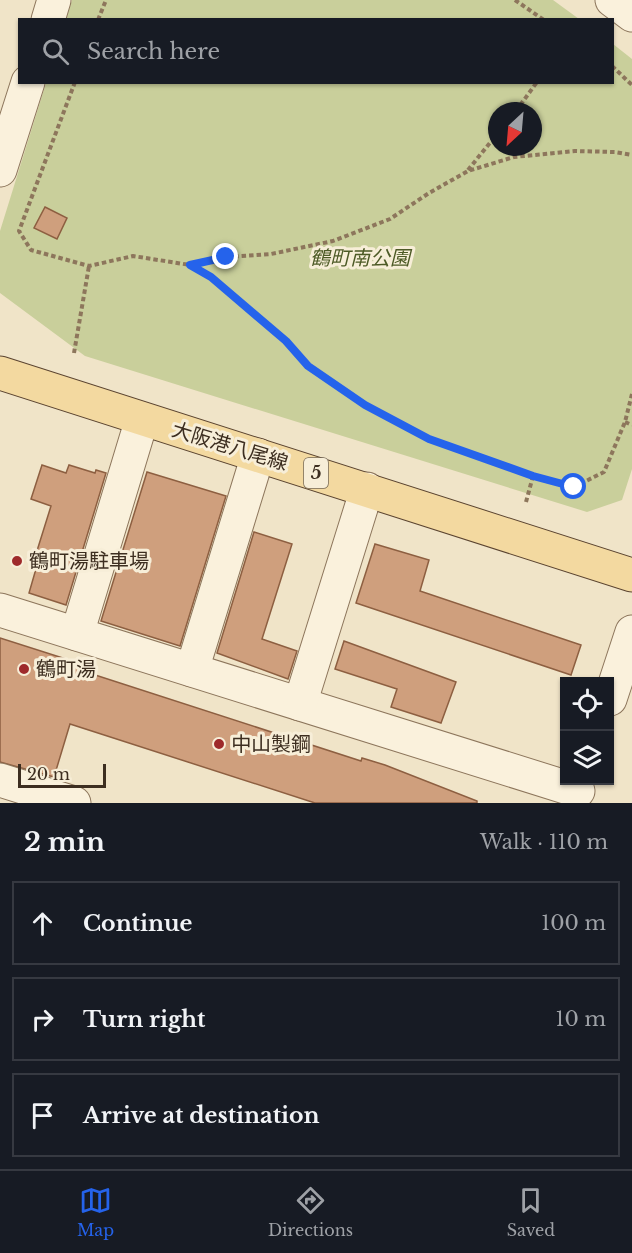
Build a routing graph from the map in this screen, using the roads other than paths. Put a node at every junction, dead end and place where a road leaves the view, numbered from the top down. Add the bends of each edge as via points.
1 (54, 0) edge
2 (612, 0) edge
3 (632, 15) edge
4 (49, 18) edge
5 (27, 84) edge
6 (0, 170) edge
7 (0, 373) edge
8 (142, 419) junction
9 (258, 455) junction
10 (367, 489) junction
11 (632, 576) edge
12 (0, 610) edge
13 (632, 632) edge
14 (77, 634) junction
15 (192, 670) junction
16 (614, 684) edge
17 (300, 704) junction
18 (0, 780) edge
19 (578, 792) edge
20 (75, 803) edge

1 - 4 street
2 - 3 street
5 - 6 street
7 - 8 main road, 大阪港八尾線 / 5
8 - 9 main road, 大阪港八尾線 / 5
8 - 14 street
9 - 10 main road, 大阪港八尾線 / 5
9 - 15 street
10 - 11 main road, 大阪港八尾線 / 5
10 - 17 street
12 - 14 street
13 - 16 street
14 - 15 street
15 - 17 street
17 - 19 street
18 - 20 street

